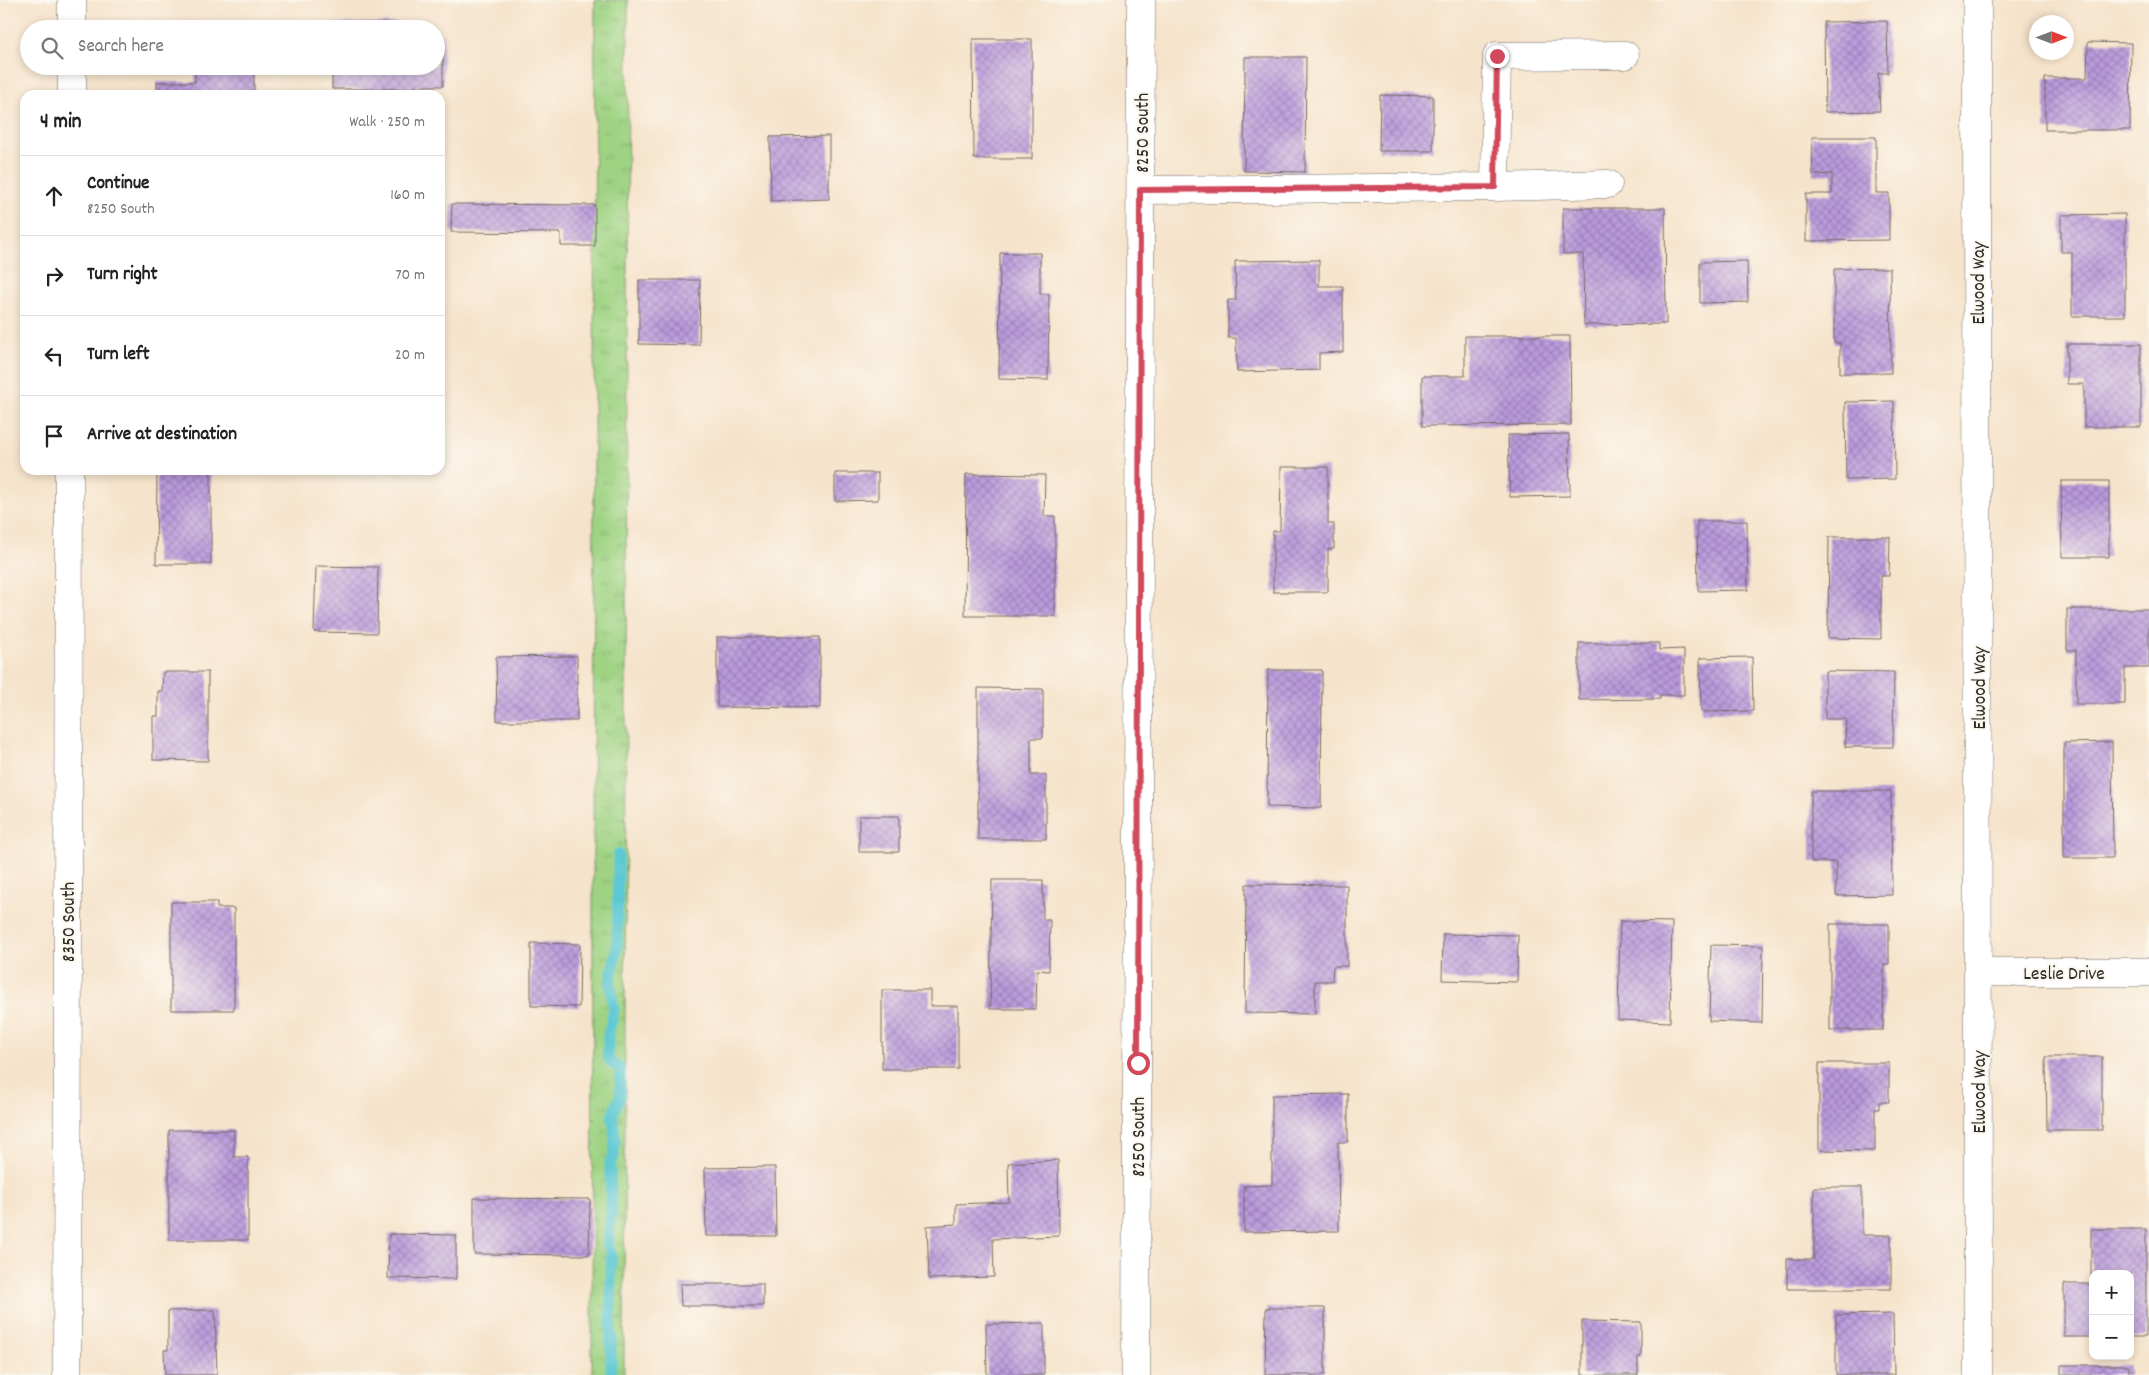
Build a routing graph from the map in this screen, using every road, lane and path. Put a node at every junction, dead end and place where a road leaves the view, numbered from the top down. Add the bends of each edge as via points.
1 (72, 0) edge
2 (1141, 0) edge
3 (1978, 0) edge
4 (72, 20) edge
5 (1624, 55) dead end
6 (72, 75) edge
7 (72, 90) edge
8 (1608, 184) dead end
9 (1495, 187) junction
10 (1140, 190) junction
11 (69, 475) edge
12 (1978, 972) junction
13 (2149, 972) edge
14 (66, 1375) edge
15 (1136, 1375) edge
16 (1978, 1375) edge

1 - 4 street
2 - 10 street, 8250 South
3 - 12 street, Elwood Way
5 - 9 street via 1497,56
6 - 7 street
8 - 9 street
9 - 10 street
10 - 15 street, 8250 South
11 - 14 street, 8350 South
12 - 13 street, Leslie Drive
12 - 16 street, Elwood Way

